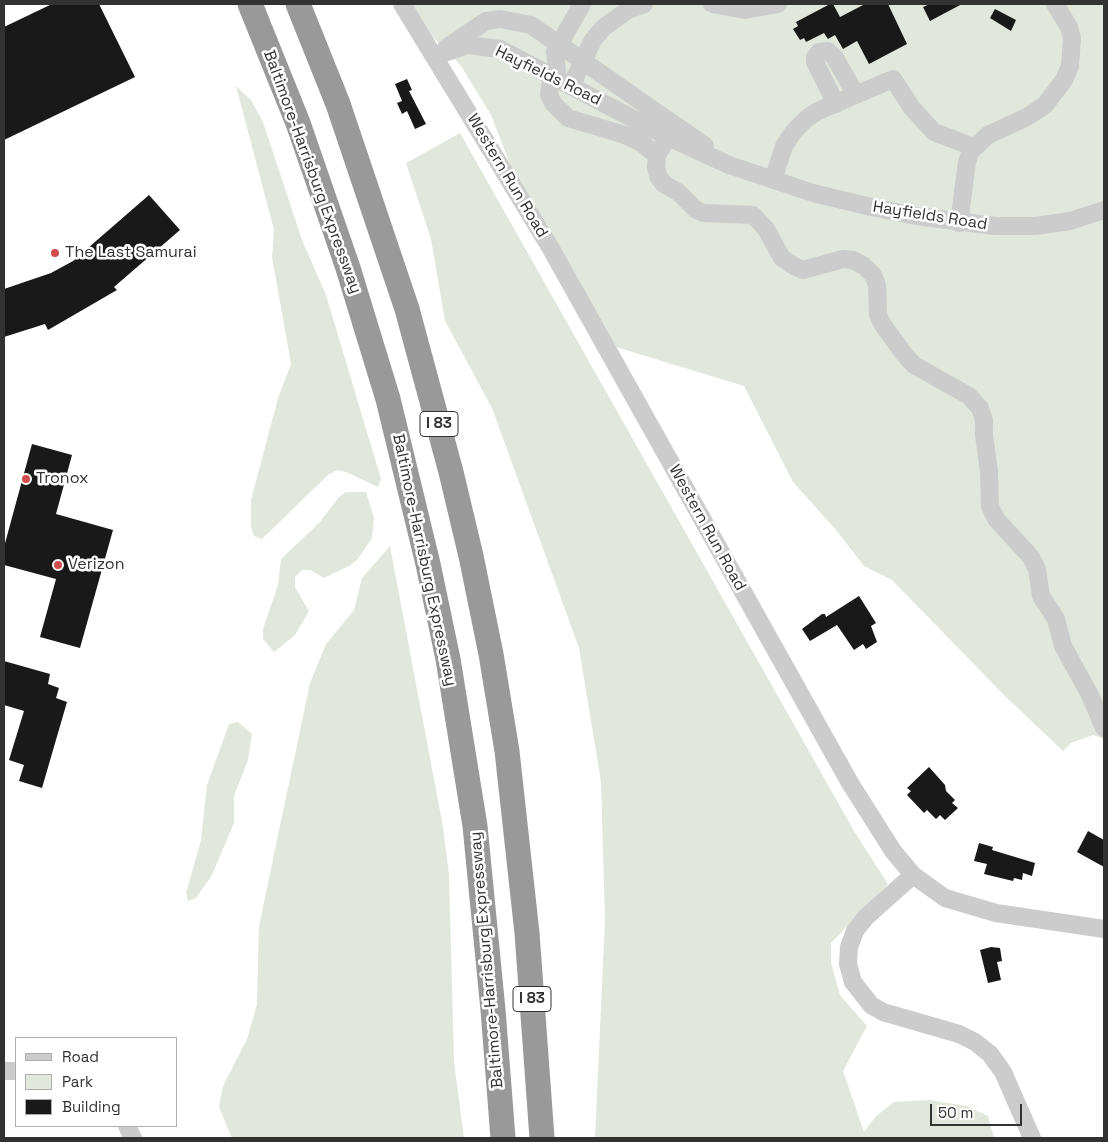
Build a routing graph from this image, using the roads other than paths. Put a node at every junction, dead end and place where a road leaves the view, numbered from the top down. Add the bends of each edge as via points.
1 (250, 4) edge
2 (298, 4) edge
3 (402, 4) edge
4 (582, 4) edge
5 (644, 4) edge
6 (712, 4) edge
7 (778, 4) edge
8 (1055, 4) edge
9 (748, 7) edge
10 (559, 44) junction
11 (435, 56) junction
12 (584, 61) junction
13 (554, 77) junction
14 (571, 86) junction
15 (856, 95) junction
16 (836, 104) junction
17 (668, 137) junction
18 (974, 146) junction
19 (657, 154) junction
20 (729, 165) junction
21 (772, 180) junction
22 (1104, 210) edge
23 (959, 223) junction
24 (1104, 728) edge
25 (913, 875) junction
26 (1104, 929) edge
27 (503, 1138) edge
28 (542, 1138) edge
29 (1032, 1138) edge

1 - 27 highway, Baltimore-Harrisburg Expressway / I 83 via 298,123 351,276 388,399 428,564 448,659 475,826
2 - 28 highway, I 83 via 338,104 407,309 471,556 507,751 527,934
3 - 11 street, Western Run Road
4 - 10 street
5 - 12 street via 628,10 603,28 593,40
6 - 9 street
7 - 9 street
8 - 18 street via 1072,38 1070,66 1064,80 1045,105 988,135
10 - 11 street, Hayfields Road via 531,24 500,19 486,21
10 - 12 street, Hayfields Road
10 - 13 street via 555,52 557,70
11 - 13 street, Hayfields Road via 468,46 485,46 512,54
11 - 25 street, Western Run Road via 550,247 850,783 873,822
12 - 14 street
12 - 20 street, Hayfields Road via 675,123
13 - 14 street, Hayfields Road
13 - 19 street via 549,95 568,118 625,135
14 - 17 street, Hayfields Road
15 - 16 street
15 - 16 street via 835,58 823,50 815,57 815,62
15 - 18 street via 893,79 912,108 934,132
16 - 21 street via 818,111 794,131 784,146
17 - 19 street
17 - 20 street, Hayfields Road
18 - 23 street via 967,162
19 - 24 street via 656,167 664,184 703,213 753,215 766,229 782,258 794,266 802,270 843,259 864,266 873,275 877,286 878,315 882,325 904,354 914,365 969,396 980,408 984,420 990,506 996,519 1031,557 1037,570 1041,596 1056,620 1063,646
20 - 21 street, Hayfields Road
21 - 23 street, Hayfields Road via 871,207
22 - 23 street, Hayfields Road via 1070,221 1035,226
25 - 26 street, Western Run Road via 945,898 968,907
25 - 29 street via 855,931 849,947 848,964 853,982 871,1005 883,1012 959,1034 990,1054 1003,1072

